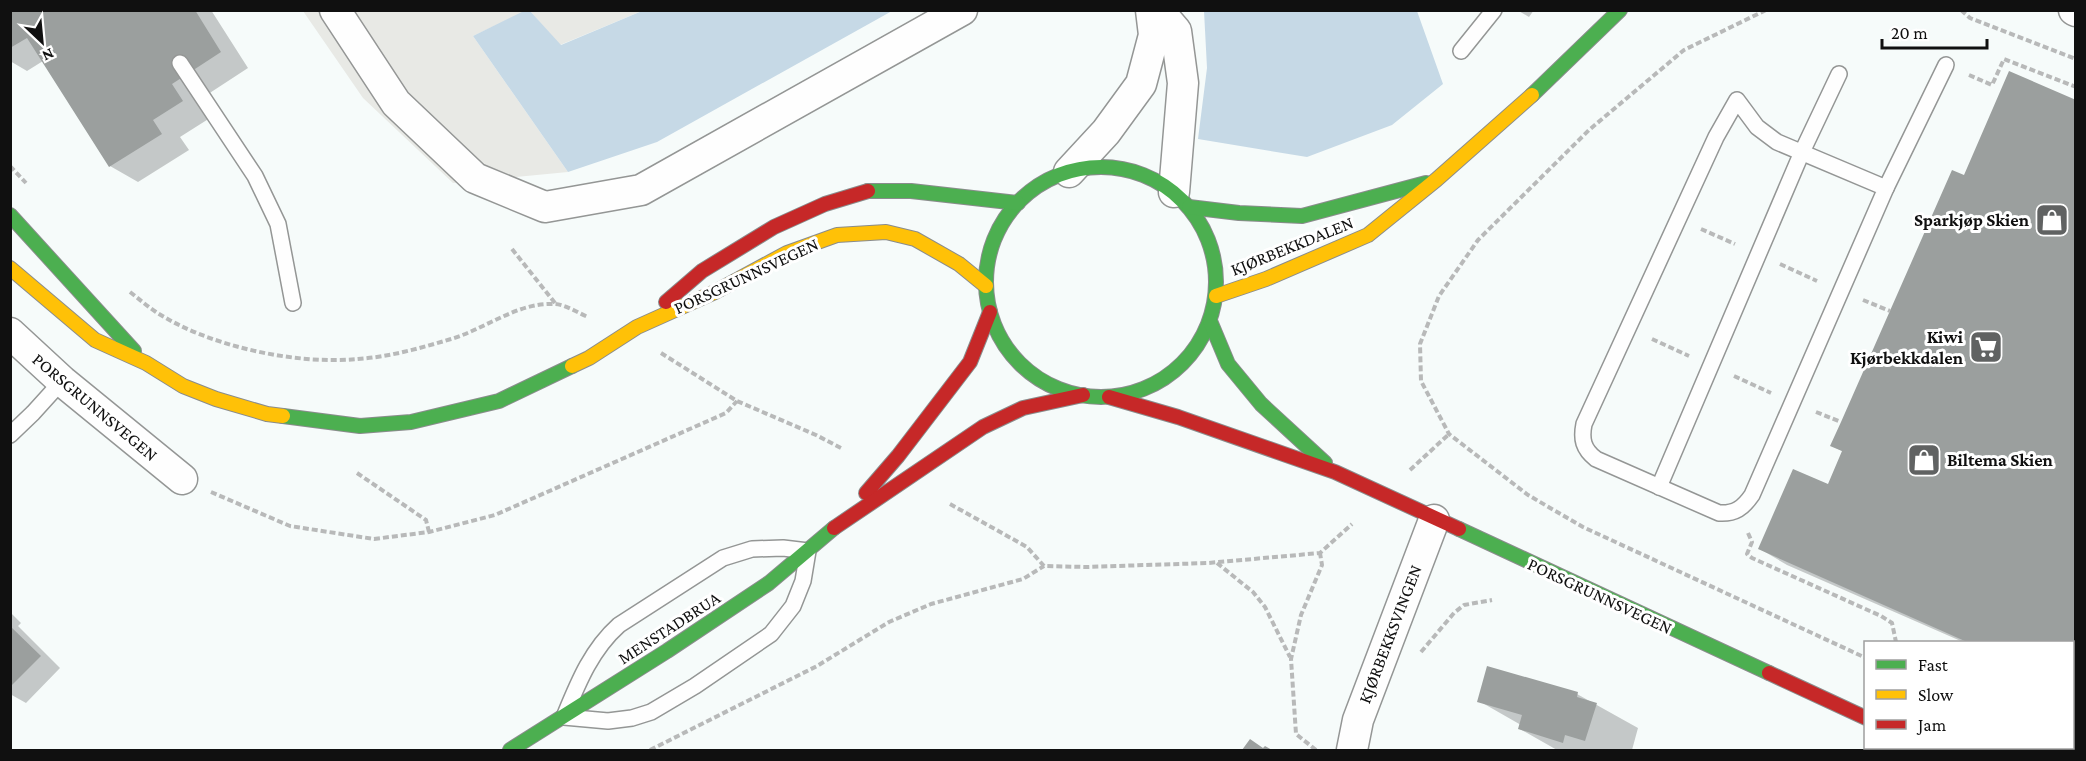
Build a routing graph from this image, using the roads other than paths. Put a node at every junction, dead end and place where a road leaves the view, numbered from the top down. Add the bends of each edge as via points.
1 (335, 10) edge
2 (962, 10) edge
3 (1151, 10) edge
4 (1158, 10) edge
5 (1494, 10) edge
6 (1620, 10) edge
7 (1461, 51) dead end
8 (180, 63) dead end
9 (1946, 65) road end
10 (1839, 74) dead end
11 (1802, 152) junction
12 (1069, 172) junction
13 (1436, 180) junction
14 (1886, 188) junction
15 (1181, 199) junction
16 (1018, 203) junction
17 (10, 215) edge
18 (10, 268) edge
19 (986, 286) junction
20 (1216, 296) junction
21 (293, 303) dead end
22 (990, 312) junction
23 (1210, 321) junction
24 (637, 327) junction
25 (10, 333) edge
26 (146, 363) junction
27 (62, 381) junction
28 (1083, 395) junction
29 (1109, 397) junction
30 (10, 435) edge
31 (1335, 472) junction
32 (182, 479) road end
33 (1659, 487) junction
34 (1434, 519) junction
35 (839, 524) junction
36 (808, 551) junction
37 (564, 717) junction
38 (1864, 717) edge
39 (510, 750) edge
40 (1352, 750) edge

1 - 2 street via 396,102 475,178 545,207 641,190
3 - 12 street via 1154,35 1141,84 1106,132
4 - 15 street via 1176,31 1182,83
5 - 7 lane
6 - 13 main road, KJØRBEKKDALEN via 1522,105
8 - 21 lane via 255,176 278,224
9 - 14 lane
10 - 11 lane
11 - 14 lane
11 - 33 lane
11 - 33 lane via 1765,134 1737,100 1716,137 1584,424 1582,436 1587,452
12 - 15 main road via 1096,167 1124,169 1150,178
12 - 16 main road via 1041,184
13 - 15 main road, KJØRBEKKDALEN via 1302,216 1239,213
13 - 20 main road, KJØRBEKKDALEN via 1368,235
14 - 33 lane via 1745,505 1730,514 1719,513
15 - 20 main road via 1202,226 1212,249
16 - 19 main road via 1000,228 989,256
16 - 24 main road, PORSGRUNNSVEGEN via 911,191 864,191 774,226 702,270
17 - 26 main road, PORSGRUNNSVEGEN
18 - 26 main road, PORSGRUNNSVEGEN via 95,340
19 - 22 main road
19 - 24 main road, PORSGRUNNSVEGEN via 959,264 915,239 885,232 837,235 787,253 715,292
20 - 23 main road
22 - 28 main road via 1000,337 1035,376 1058,389
22 - 35 main road, MENSTADBRUA via 970,362 898,456
23 - 29 main road via 1198,345 1160,381 1135,392
23 - 31 main road, PORSGRUNNSVEGEN via 1228,364 1261,404
24 - 26 main road, PORSGRUNNSVEGEN via 589,358 499,400 411,422 360,426 267,414 216,399 183,386
25 - 27 street, PORSGRUNNSVEGEN
27 - 30 lane
27 - 32 street, PORSGRUNNSVEGEN
28 - 29 main road
28 - 35 main road, MENSTADBRUA via 1023,408 983,427
29 - 31 main road, PORSGRUNNSVEGEN
31 - 34 main road, PORSGRUNNSVEGEN
34 - 38 main road, PORSGRUNNSVEGEN
34 - 40 street, KJØRBEKKSVINGEN via 1358,720
35 - 36 main road, MENSTADBRUA
36 - 37 main road, MENSTADBRUA via 760,589
36 - 37 lane via 752,549 723,558 619,625 605,638 580,676
36 - 37 lane via 803,581 793,606 771,633 694,686 651,712 632,718 608,721
37 - 39 main road, MENSTADBRUA

